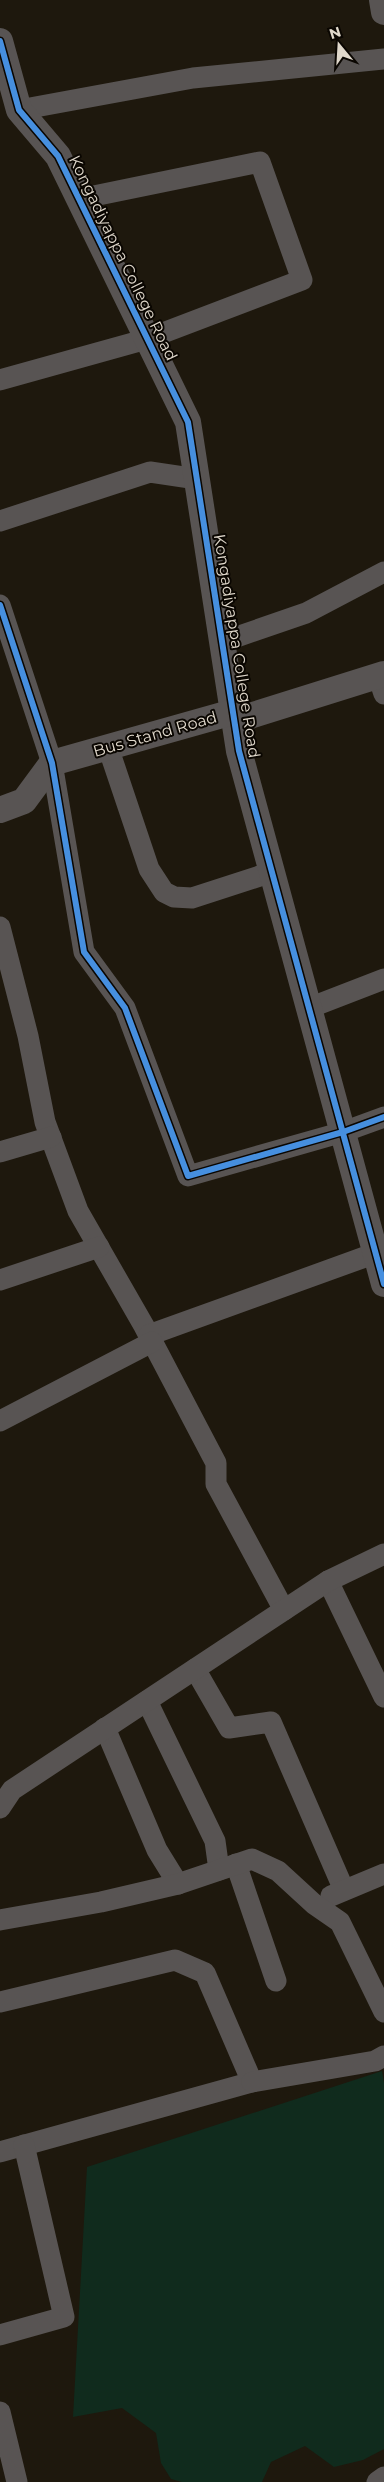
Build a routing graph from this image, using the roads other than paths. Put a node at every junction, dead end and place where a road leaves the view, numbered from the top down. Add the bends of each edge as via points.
1 (382, 0) edge
2 (384, 12) edge
3 (0, 41) edge
4 (384, 59) edge
5 (19, 110) junction
6 (78, 199) junction
7 (147, 338) junction
8 (0, 380) edge
9 (197, 479) junction
10 (0, 521) edge
11 (384, 572) edge
12 (0, 605) edge
13 (222, 642) junction
14 (382, 681) edge
15 (233, 712) junction
16 (108, 747) junction
17 (52, 763) junction
18 (0, 810) edge
19 (272, 872) junction
20 (0, 926) edge
21 (384, 979) edge
22 (309, 1008) junction
23 (384, 1117) edge
24 (343, 1132) junction
25 (51, 1137) junction
26 (0, 1152) edge
27 (377, 1241) edge
28 (99, 1247) junction
29 (0, 1280) edge
30 (384, 1284) edge
31 (151, 1339) junction
32 (0, 1421) edge
33 (384, 1554) edge
34 (328, 1580) junction
35 (284, 1610) junction
36 (195, 1669) junction
37 (384, 1697) edge
38 (147, 1701) junction
39 (106, 1728) junction
40 (0, 1808) edge
41 (227, 1867) junction
42 (384, 1874) edge
43 (178, 1884) junction
44 (344, 1890) junction
45 (314, 1904) junction
46 (0, 1920) edge
47 (276, 1980) dead end
48 (0, 2002) edge
49 (384, 2012) edge
50 (384, 2056) edge
51 (252, 2082) junction
52 (24, 2145) junction
53 (0, 2152) edge
54 (0, 2335) edge
55 (0, 2412) edge
56 (5, 2453) edge
57 (384, 2477) edge
58 (17, 2482) edge
59 (377, 2482) edge

1 - 2 street
3 - 5 street, Kongadiyappa College Road
4 - 5 street via 193,78
5 - 6 street, Kongadiyappa College Road via 58,156
6 - 7 street, Kongadiyappa College Road
6 - 7 street via 260,162 302,280
7 - 8 street
7 - 9 street, Kongadiyappa College Road via 188,422
9 - 10 street via 150,472
9 - 13 street, Kongadiyappa College Road
11 - 13 street via 306,613
12 - 17 street
13 - 15 street, Kongadiyappa College Road
14 - 15 street, Bus Stand Road via 250,716
15 - 16 street, Bus Stand Road
15 - 19 street, Kongadiyappa College Road via 239,751
16 - 17 street, Bus Stand Road
16 - 19 street via 149,869 164,892 174,897 192,898
17 - 18 street via 24,802
17 - 24 street via 84,952 125,1008 188,1176
19 - 22 street, Kongadiyappa College Road
20 - 25 street
21 - 22 street
22 - 24 street, Kongadiyappa College Road
23 - 24 street
24 - 27 street, Kongadiyappa College Road
25 - 26 street
25 - 28 street via 78,1211
27 - 30 street, Kongadiyappa College Road
27 - 31 street
28 - 29 street
28 - 31 street
31 - 32 street
31 - 35 street via 216,1463 216,1484
33 - 34 street
34 - 35 street
34 - 37 street
35 - 36 street
36 - 38 street
36 - 44 street via 229,1728 271,1722
38 - 39 street
38 - 41 street
39 - 40 street via 12,1790
39 - 43 street via 157,1850
41 - 43 street
41 - 45 street via 252,1859 278,1871
41 - 47 street
42 - 44 street
43 - 46 street via 102,1902
44 - 45 street
45 - 49 street via 340,1922
48 - 51 street via 176,1960 205,1973
50 - 51 street via 375,2061
51 - 52 street
52 - 53 street
52 - 54 street via 64,2317
55 - 56 street
56 - 58 street
57 - 59 street

